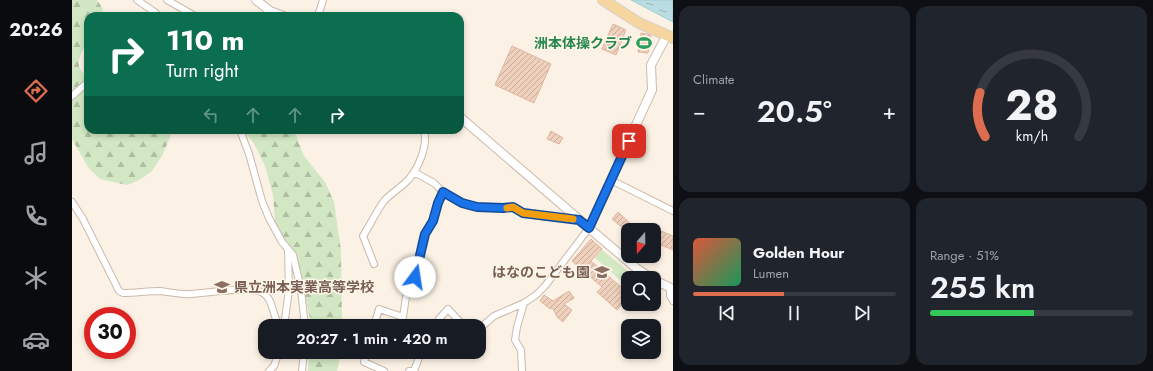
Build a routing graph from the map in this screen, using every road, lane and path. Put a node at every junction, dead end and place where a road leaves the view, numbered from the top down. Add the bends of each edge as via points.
1 (137, 0) edge
2 (167, 0) edge
3 (256, 0) edge
4 (324, 0) edge
5 (603, 0) edge
6 (155, 12) edge
7 (188, 12) edge
8 (274, 12) edge
9 (320, 12) edge
10 (670, 36) edge
11 (84, 86) edge
12 (72, 96) edge
13 (464, 120) edge
14 (242, 134) edge
15 (424, 134) edge
16 (414, 172) junction
17 (611, 180) junction
18 (443, 192) junction
19 (72, 202) edge
20 (672, 209) edge
21 (579, 220) junction
22 (589, 228) junction
23 (288, 251) junction
24 (374, 264) dead end
25 (640, 271) edge
26 (661, 283) edge
27 (672, 288) edge
28 (673, 301) edge
29 (524, 303) junction
30 (275, 319) edge
31 (285, 319) edge
32 (303, 319) edge
33 (376, 319) edge
34 (439, 319) edge
35 (457, 319) edge
36 (486, 323) edge
37 (276, 359) edge
38 (303, 359) edge
39 (365, 359) edge
40 (418, 359) edge
41 (269, 371) edge
42 (302, 371) edge
43 (384, 371) edge
44 (409, 371) edge
45 (522, 371) edge

1 - 6 street
2 - 7 street
3 - 8 street
4 - 9 street
5 - 10 main road via 639,23
10 - 17 street via 651,65 652,90
11 - 12 street
13 - 21 street
14 - 23 street via 262,201
15 - 16 street via 424,146
16 - 18 street
16 - 24 street via 384,201 363,236
17 - 20 street
17 - 22 street
18 - 21 street via 462,203 477,207 513,207 523,213
18 - 33 street via 433,221 425,234 415,277 407,290 403,317 379,309
19 - 30 street via 119,291 159,291 190,295 252,290 262,292 267,297
21 - 22 street
22 - 25 street
22 - 29 street via 545,286
23 - 31 street via 289,290
23 - 32 street via 293,254 301,290
26 - 27 street
27 - 28 street via 670,296
29 - 36 street via 494,316
29 - 45 street via 515,340 521,350
34 - 35 street via 448,309
37 - 41 street
38 - 42 street
39 - 43 street via 364,362
40 - 44 street via 414,371

